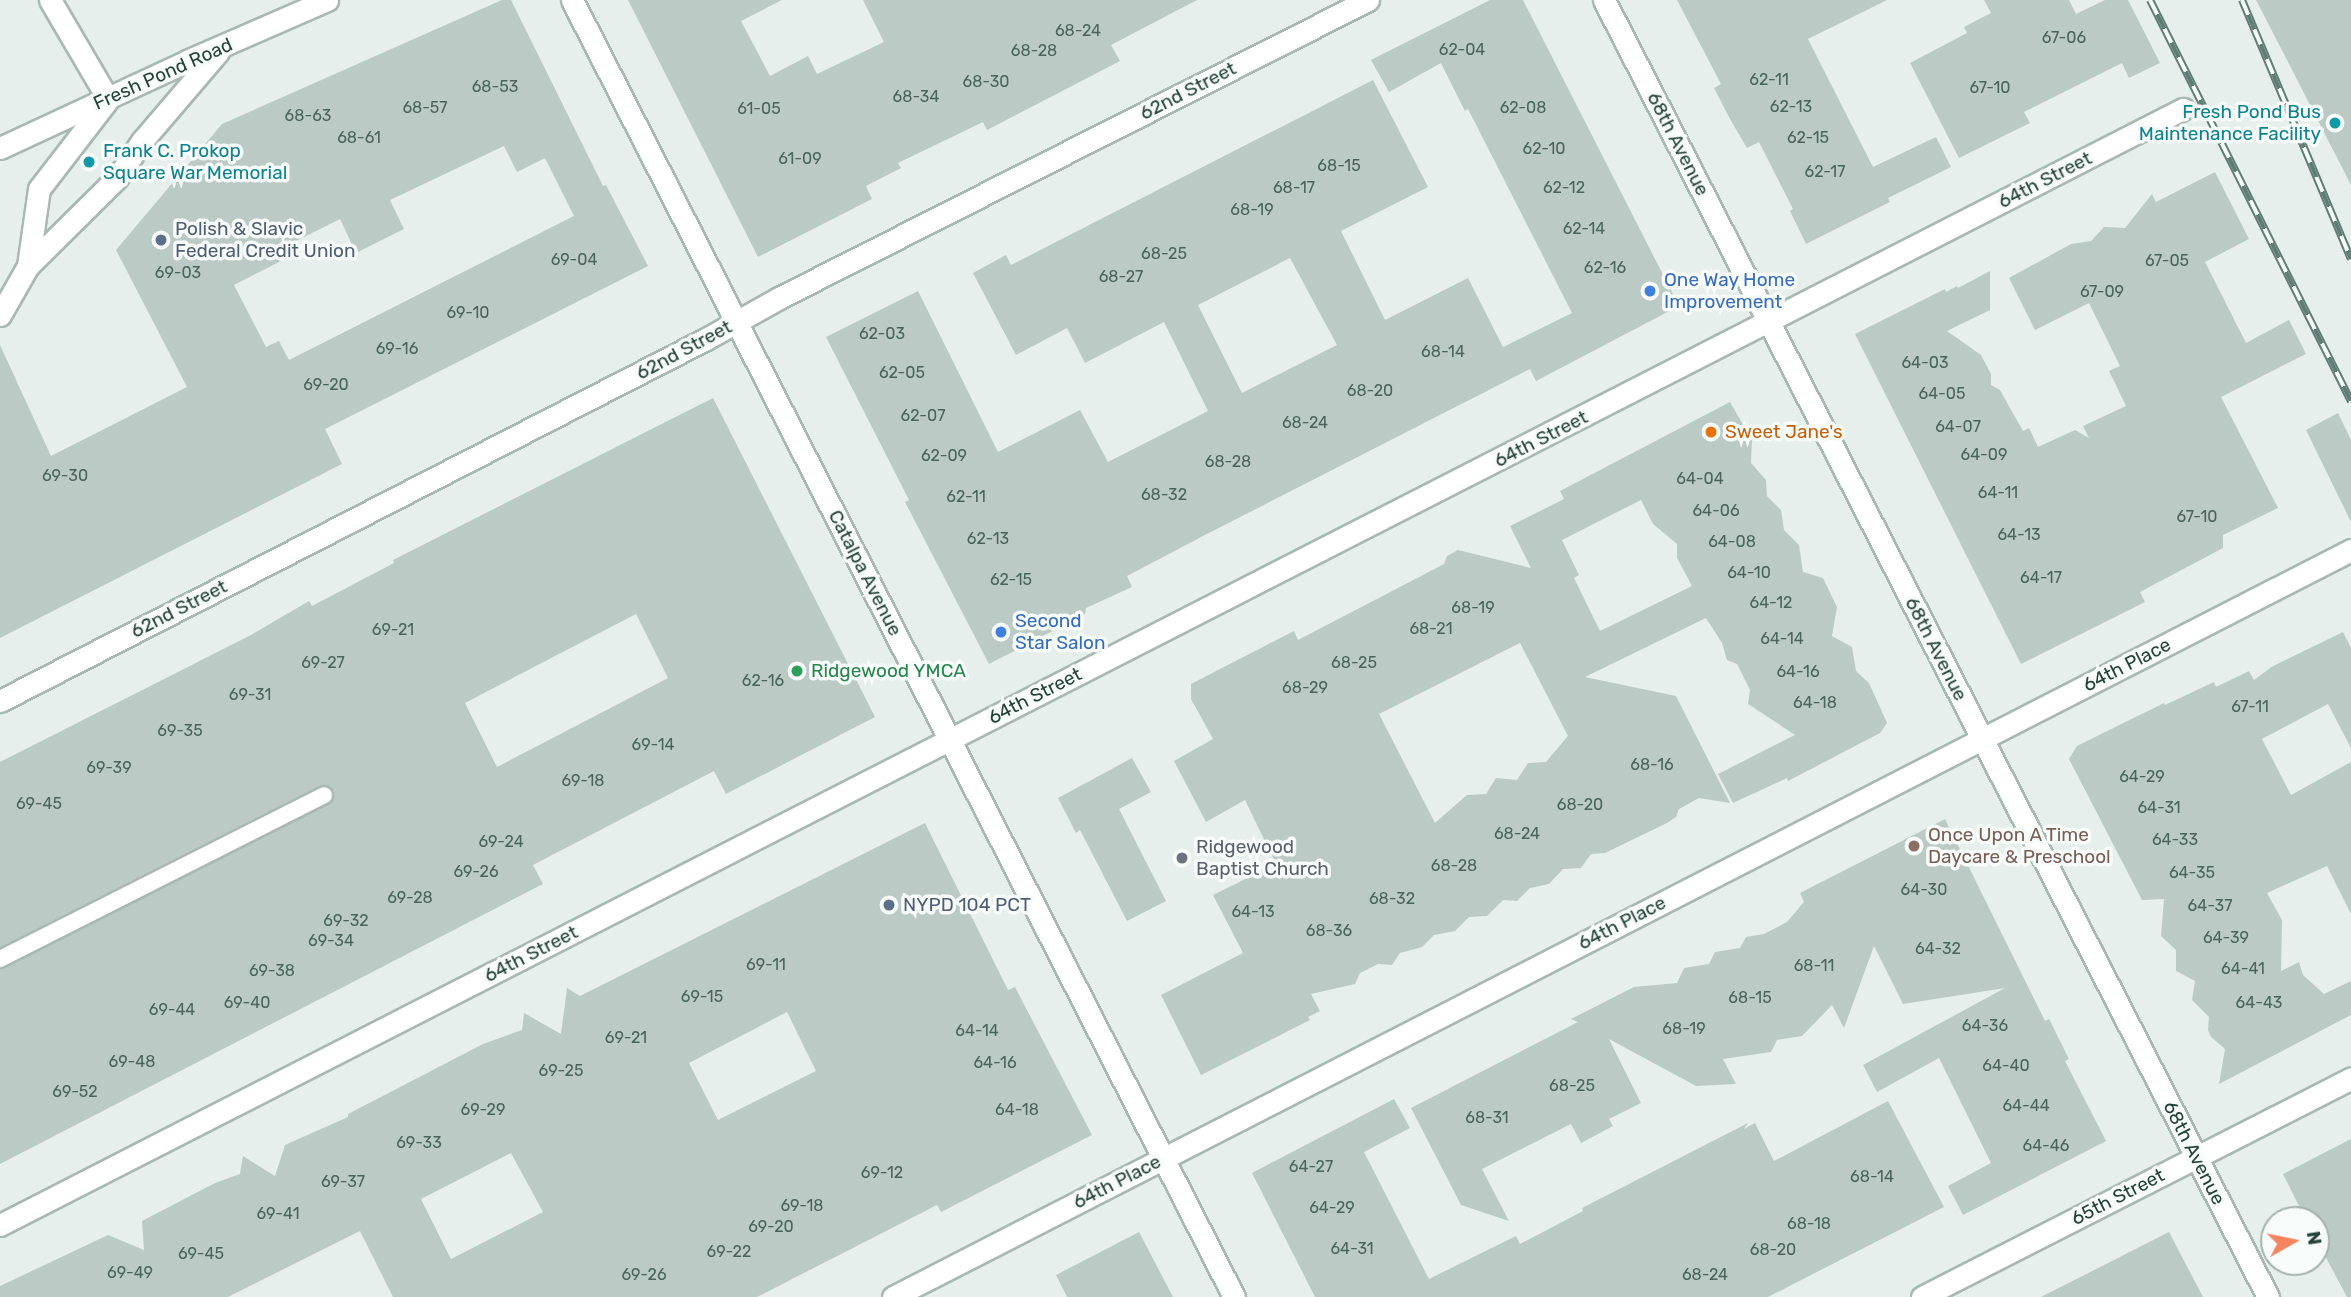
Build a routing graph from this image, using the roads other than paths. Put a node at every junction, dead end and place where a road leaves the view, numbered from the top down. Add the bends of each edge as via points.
1 (50, 0) edge
2 (327, 0) edge
3 (572, 0) edge
4 (1368, 0) edge
5 (1604, 0) edge
6 (225, 46) junction
7 (108, 99) junction
8 (2183, 109) dead end
9 (0, 148) edge
10 (28, 266) junction
11 (0, 315) edge
12 (737, 322) junction
13 (1770, 322) junction
14 (2351, 550) edge
15 (0, 701) edge
16 (1982, 739) junction
17 (950, 740) junction
18 (324, 796) dead end
19 (0, 958) edge
20 (2351, 1078) edge
21 (2196, 1157) junction
22 (1163, 1158) junction
23 (0, 1226) edge
24 (893, 1297) edge
25 (1234, 1297) edge
26 (1923, 1297) edge
27 (2268, 1297) edge

1 - 7 street
2 - 6 street, Fresh Pond Road
3 - 12 street, Catalpa Avenue
4 - 12 street, 62nd Street
5 - 13 street, 68th Avenue
6 - 7 street, Fresh Pond Road
6 - 10 street via 142,141 117,178
7 - 9 street, Fresh Pond Road
7 - 10 street via 39,188
8 - 13 street, 64th Street
10 - 11 street
12 - 15 street, 62nd Street
12 - 17 street, Catalpa Avenue
13 - 16 street, 68th Avenue
13 - 17 street, 64th Street
14 - 16 street, 64th Place
16 - 21 street, 68th Avenue
16 - 22 street, 64th Place
17 - 22 street, Catalpa Avenue
17 - 23 street, 64th Street
18 - 19 lane
20 - 21 street, 65th Street
21 - 26 street, 65th Street
21 - 27 street, 68th Avenue
22 - 24 street, 64th Place
22 - 25 street, Catalpa Avenue

